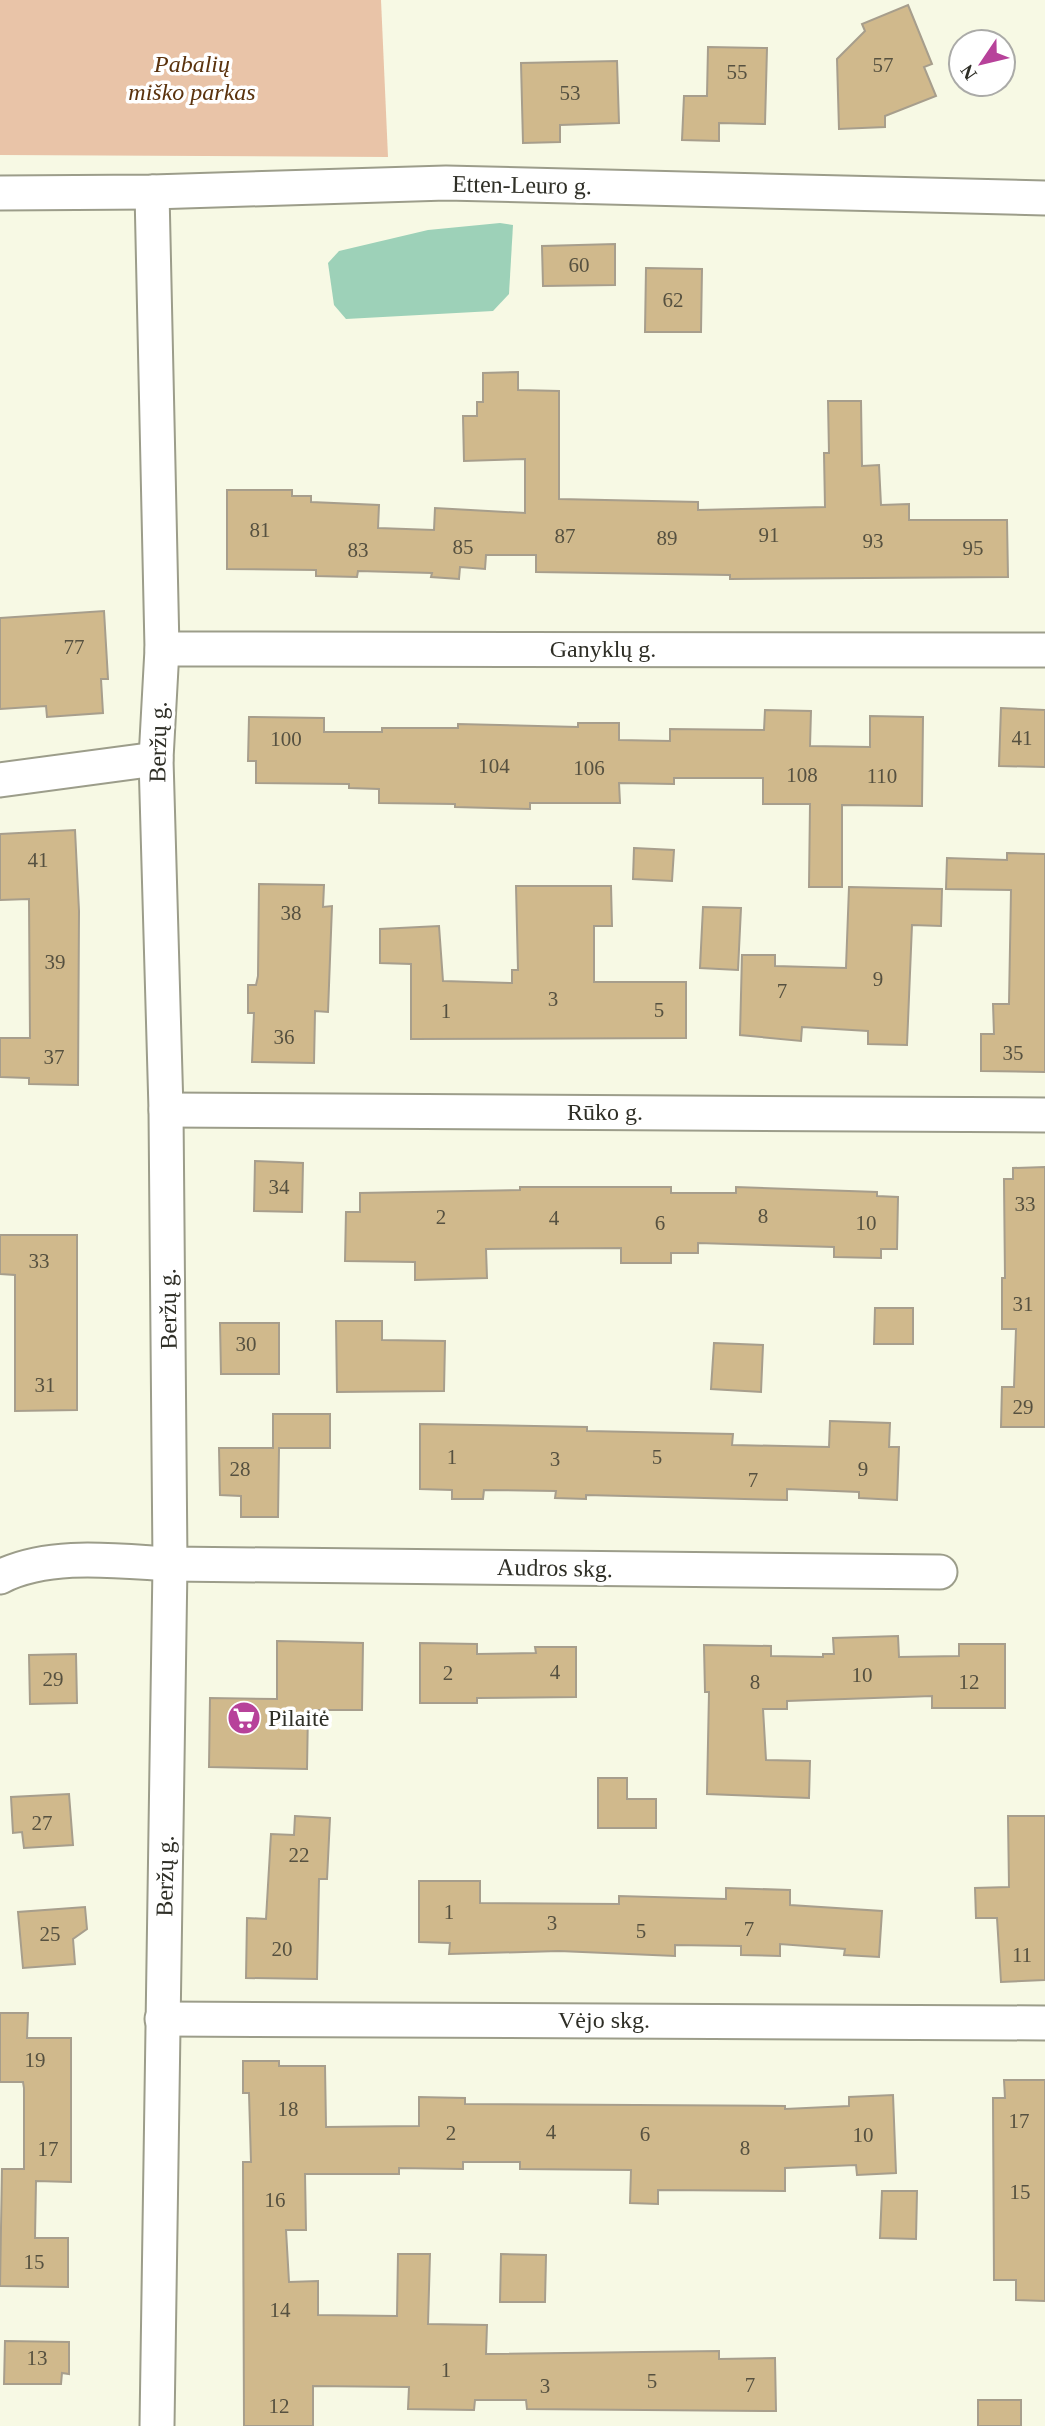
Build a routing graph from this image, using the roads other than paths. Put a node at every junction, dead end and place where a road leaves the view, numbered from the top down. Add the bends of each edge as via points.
1 (152, 192) junction
2 (0, 193) edge
3 (1045, 198) edge
4 (162, 649) junction
5 (1045, 650) edge
6 (156, 759) junction
7 (0, 780) edge
8 (166, 1111) junction
9 (1045, 1115) edge
10 (170, 1563) junction
11 (940, 1572) dead end
12 (0, 1577) edge
13 (162, 2019) junction
14 (1045, 2023) edge
15 (157, 2426) edge

1 - 2 street, Etten-Leuro g.
1 - 3 street, Etten-Leuro g. via 446,183
1 - 4 street, Beržų g.
4 - 5 street, Ganyklų g.
4 - 6 street, Beržų g.
6 - 7 street
6 - 8 street, Beržų g.
8 - 9 street, Rūko g.
8 - 10 street, Beržų g.
10 - 11 street, Audros skg.
10 - 12 street, Audros skg. via 79,1559
10 - 13 street, Beržų g.
13 - 14 street, Vėjo skg.
13 - 15 street, Beržų g.

